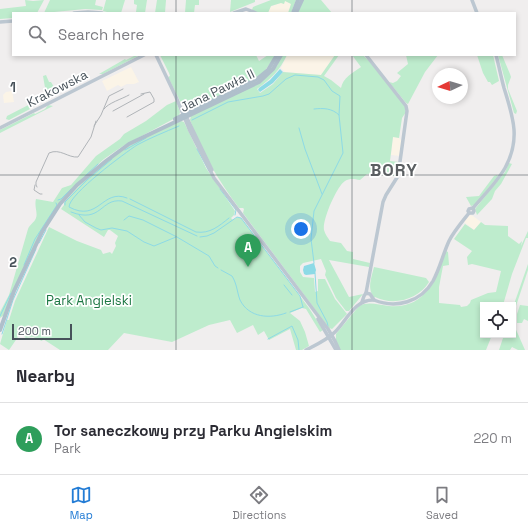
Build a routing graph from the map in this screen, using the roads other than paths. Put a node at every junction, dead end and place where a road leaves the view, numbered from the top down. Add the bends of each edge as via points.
1 (298, 0) edge
2 (302, 0) edge
3 (472, 1) edge
4 (236, 12) edge
5 (253, 12) edge
6 (293, 12) edge
7 (296, 12) edge
8 (477, 12) edge
9 (12, 21) edge
10 (0, 22) edge
11 (142, 56) edge
12 (157, 56) edge
13 (276, 56) edge
14 (280, 56) edge
15 (367, 56) edge
16 (496, 56) edge
17 (186, 115) junction
18 (0, 128) edge
19 (368, 292) junction
20 (372, 299) junction
21 (364, 300) junction
22 (343, 322) junction
23 (0, 330) edge
24 (335, 332) junction
25 (330, 335) junction
26 (324, 341) junction
27 (319, 342) junction
28 (334, 342) junction
29 (306, 350) edge
30 (337, 350) edge

1 - 6 main road
2 - 7 main road
3 - 8 street
4 - 5 street via 244,9
9 - 10 street
11 - 18 street, Krakowska
12 - 17 street
13 - 17 main road, Jana Pawła II via 268,70 257,79
14 - 17 main road, Jana Pawła II via 272,70 259,82
15 - 19 street via 407,108 398,176 383,202
16 - 20 street via 514,121 515,134 513,148 504,171 473,208 473,213 469,213 452,236 430,285 416,298 406,302 385,304
17 - 23 main road, Jana Pawła II via 113,155 83,180 60,204 37,242 14,291
17 - 25 street via 207,167
19 - 20 street
19 - 21 street
20 - 21 street
21 - 22 street
22 - 24 street
22 - 25 street
24 - 25 street
24 - 28 street
25 - 26 street
25 - 27 street
25 - 28 street
26 - 27 street
26 - 28 street
27 - 29 street
28 - 30 street

